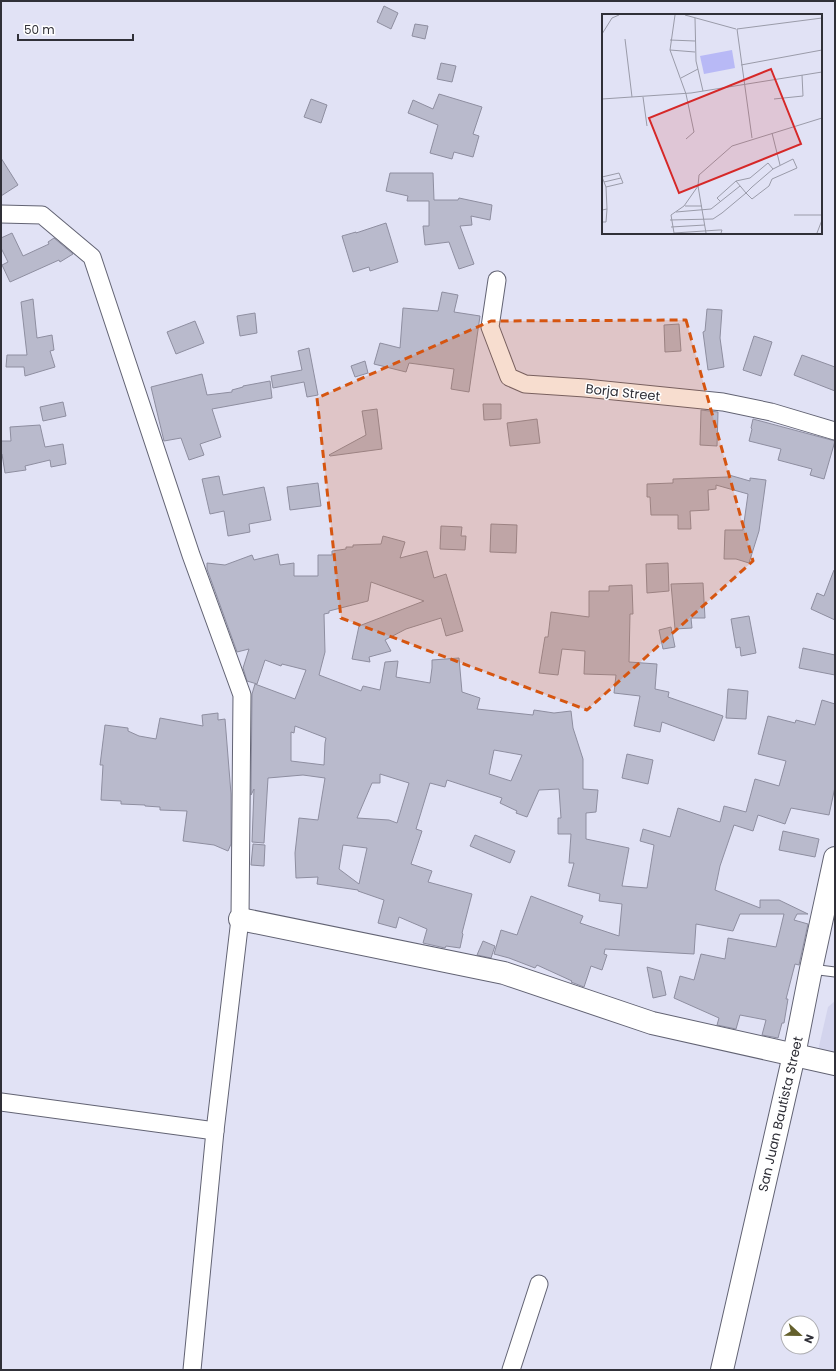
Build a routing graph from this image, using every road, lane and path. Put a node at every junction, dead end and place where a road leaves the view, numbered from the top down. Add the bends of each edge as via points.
1 (1, 214) edge
2 (497, 280) dead end
3 (835, 431) edge
4 (835, 858) edge
5 (240, 919) junction
6 (811, 969) junction
7 (835, 972) edge
8 (794, 1056) junction
9 (835, 1064) edge
10 (1, 1102) edge
11 (215, 1131) junction
12 (539, 1284) dead end
13 (192, 1370) edge
14 (512, 1370) edge
15 (722, 1370) edge

1 - 5 street via 42,214 92,257 191,555 242,695
2 - 3 street, Borja Street via 490,327 508,377 525,384 723,402 771,412
4 - 6 street, San Juan Bautista Street
5 - 8 street via 504,973 652,1023
5 - 11 street
6 - 7 lane
6 - 8 street, San Juan Bautista Street
8 - 9 street
8 - 15 street, San Juan Bautista Street
10 - 11 street
11 - 13 street
12 - 14 street

